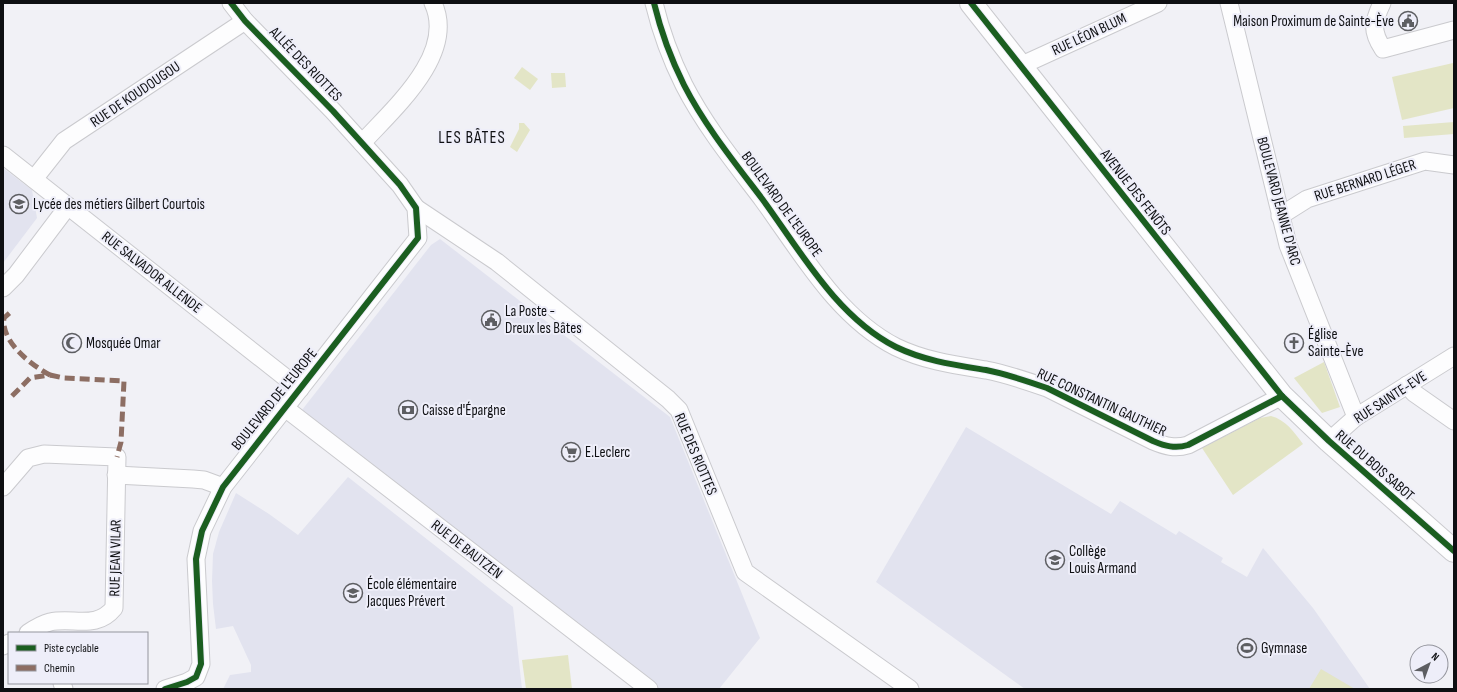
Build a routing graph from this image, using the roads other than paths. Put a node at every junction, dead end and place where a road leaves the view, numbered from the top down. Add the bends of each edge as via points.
1 (231, 3) edge
2 (433, 3) edge
3 (654, 3) edge
4 (971, 3) edge
5 (1158, 3) edge
6 (1229, 3) edge
7 (1382, 3) edge
8 (245, 21) junction
9 (1454, 30) edge
10 (1020, 66) junction
11 (362, 143) junction
12 (3, 154) edge
13 (1454, 165) edge
14 (34, 179) junction
15 (68, 206) junction
16 (416, 208) junction
17 (1280, 216) junction
18 (3, 288) edge
19 (1454, 356) edge
20 (949, 365) joint
21 (1407, 384) junction
22 (300, 389) junction
23 (1282, 396) junction
24 (285, 408) junction
25 (1356, 417) junction
26 (1454, 421) edge
27 (1329, 442) junction
28 (116, 475) junction
29 (3, 487) edge
30 (223, 487) junction
31 (1454, 551) edge
32 (36, 631) edge
33 (200, 683) edge
34 (166, 689) edge
35 (649, 689) edge
36 (910, 689) edge

1 - 8 street, ALLÉE DES RIOTTES
2 - 11 street via 438,26 432,58 411,88
3 - 20 street, BOULEVARD DE L'EUROPE via 672,59 701,114 831,292 857,319 884,340 904,351
4 - 10 main road, AVENUE DES FENÔTS
5 - 10 street, RUE LÉON BLUM
6 - 17 street, BOULEVARD JEANNE D'ARC
7 - 9 street via 1374,19 1376,38 1384,49
8 - 11 street, ALLÉE DES RIOTTES
8 - 14 street, RUE DE KOUDOUGOU via 64,141
10 - 23 main road, AVENUE DES FENÔTS
11 - 16 street via 400,185
12 - 14 street, RUE SALVADOR ALLENDE
13 - 17 street, RUE BERNARD LÉGER via 1426,161 1307,199
14 - 15 street, RUE SALVADOR ALLENDE
15 - 18 street via 16,275
15 - 22 street, RUE SALVADOR ALLENDE
16 - 22 street, BOULEVARD DE L'EUROPE via 418,238
16 - 36 street, RUE DES RIOTTES via 497,262 668,399 679,410 744,572
17 - 25 street, BOULEVARD JEANNE D'ARC via 1288,245
19 - 21 street, RUE SAINTE-EVE
20 - 23 street, RUE CONSTANTIN GAUTHIER via 986,370 1047,388 1153,441 1174,447 1193,443
21 - 25 street, RUE SAINTE-EVE
21 - 26 street via 1414,393
22 - 24 street, BOULEVARD DE L'EUROPE
23 - 27 main road, RUE DU BOIS SABOT
24 - 30 street, BOULEVARD DE L'EUROPE
24 - 35 street, RUE DE BAUTZEN
25 - 27 street, RUE SAINTE-EVE
27 - 31 main road, RUE DU BOIS SABOT
28 - 29 street, RUE JEAN VILAR via 117,457 44,454 28,458
28 - 30 street via 204,480
28 - 32 street, RUE JEAN VILAR via 114,608 108,617 98,621 50,622
30 - 33 street, BOULEVARD DE L'EUROPE via 202,530 196,559 201,651
33 - 34 street, BOULEVARD DE L'EUROPE

